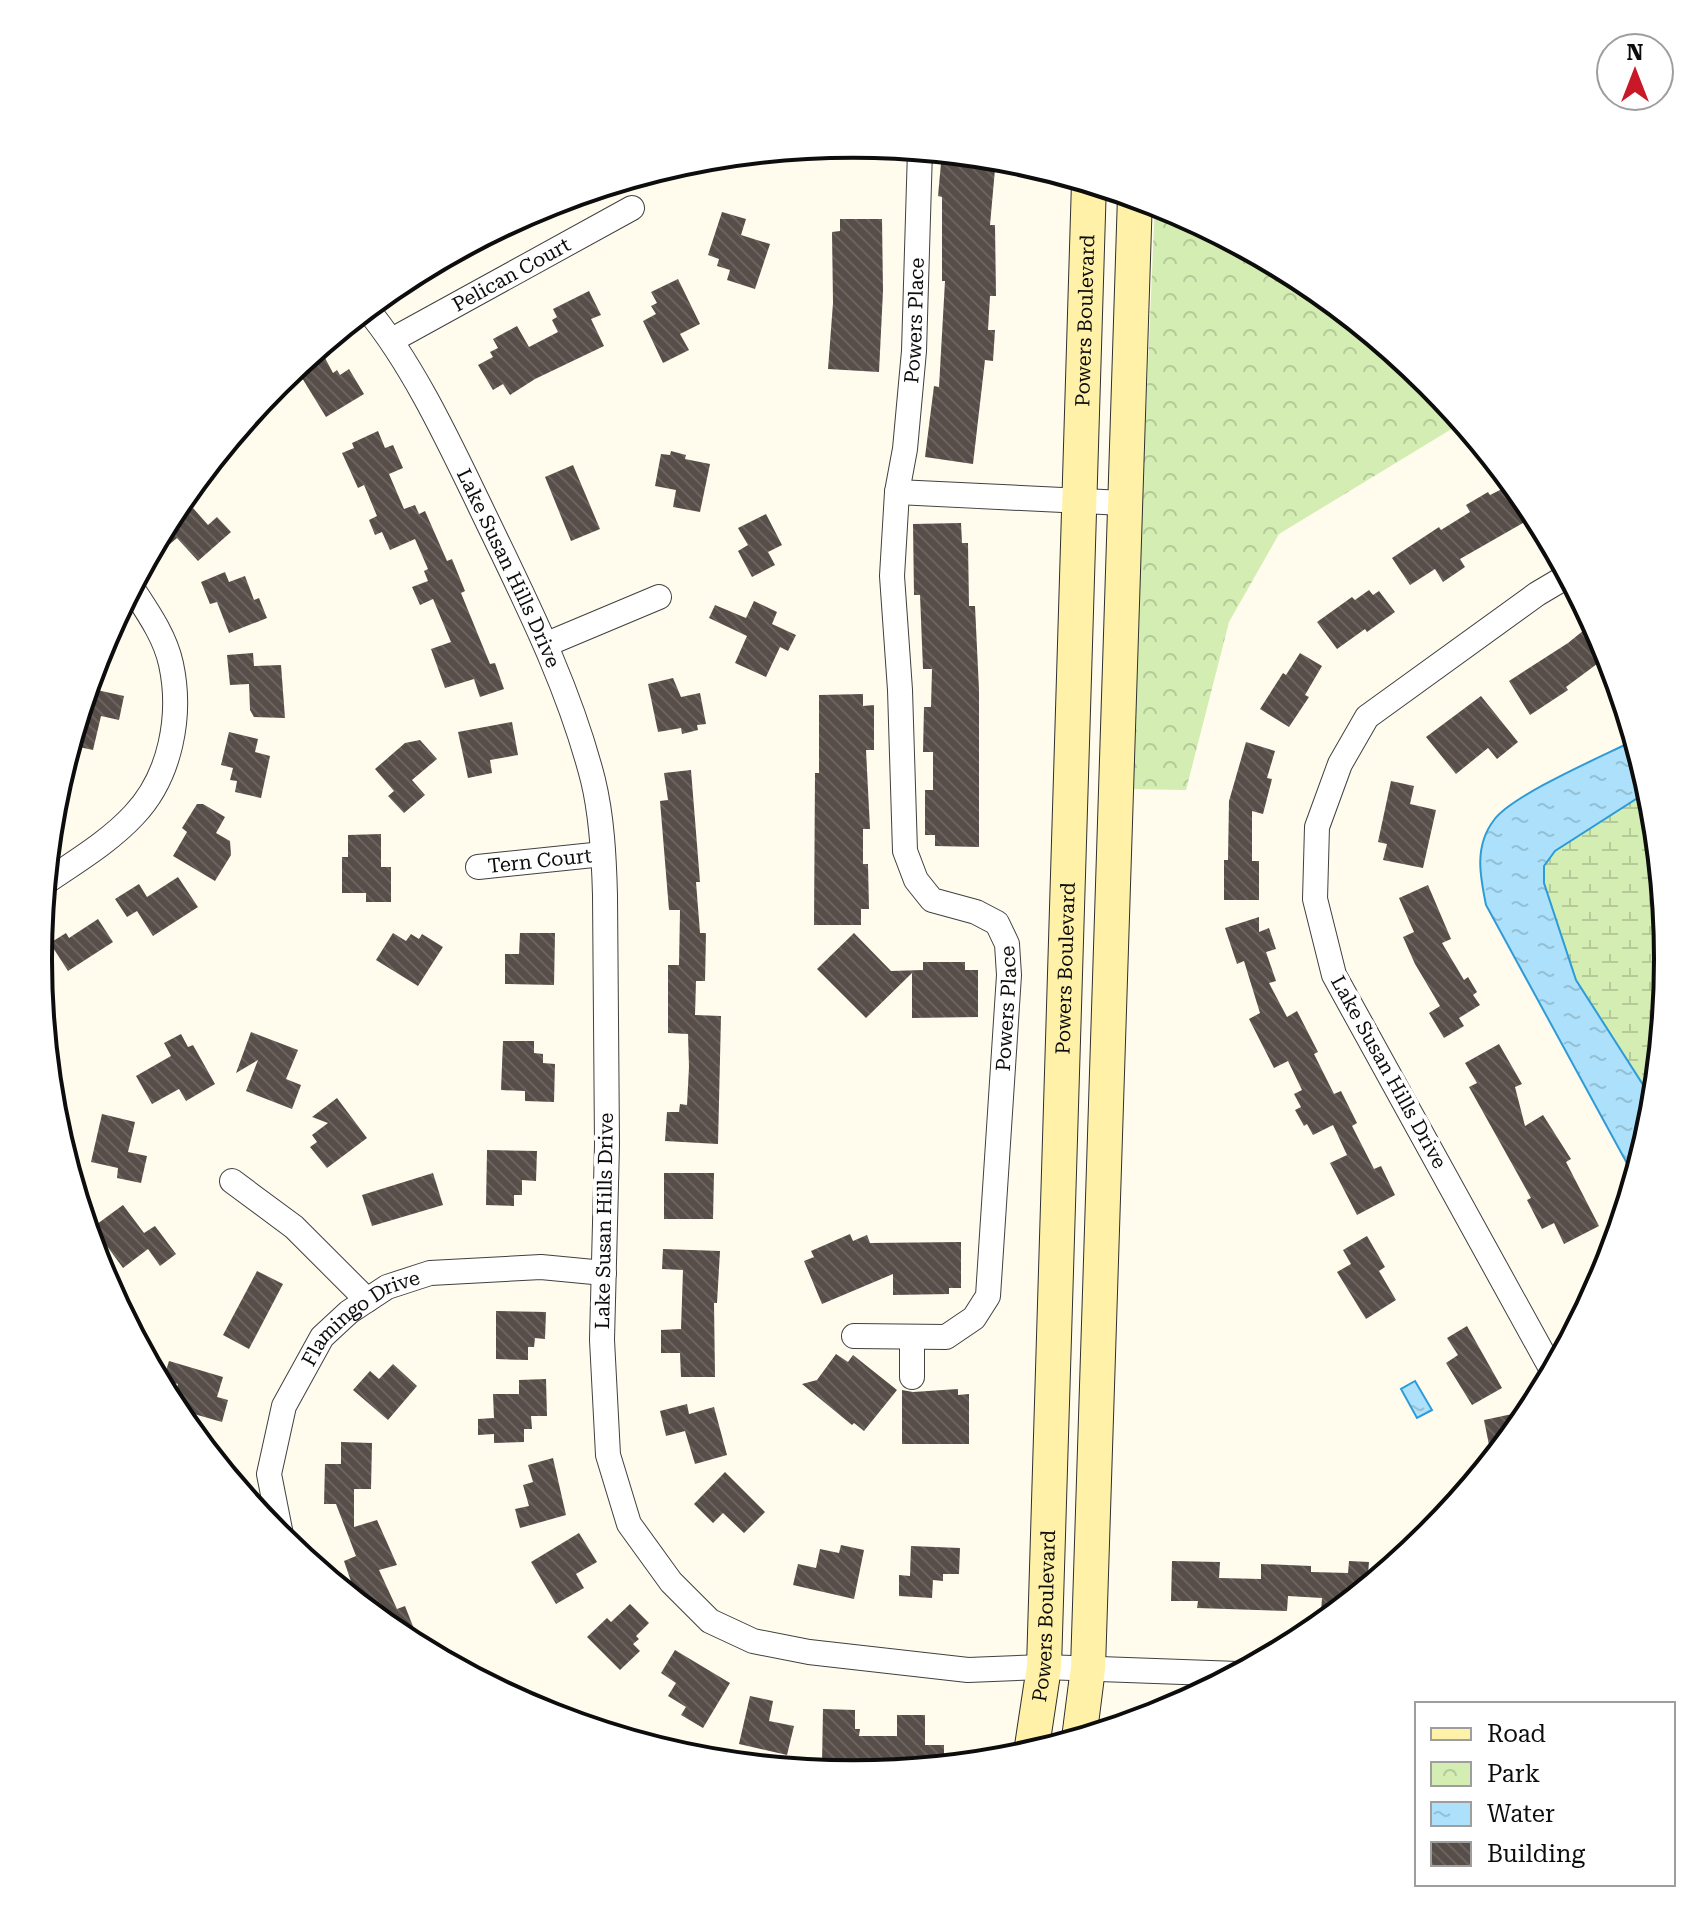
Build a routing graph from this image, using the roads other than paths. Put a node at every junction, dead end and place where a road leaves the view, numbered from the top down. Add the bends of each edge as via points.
1 (920, 160) edge
2 (1089, 193) edge
3 (632, 208) dead end
4 (1135, 209) edge
5 (374, 317) edge
6 (392, 340) junction
7 (897, 492) junction
8 (1081, 502) junction
9 (1124, 503) junction
10 (1560, 581) edge
11 (659, 597) dead end
12 (139, 598) edge
13 (547, 644) junction
14 (603, 854) junction
15 (478, 867) dead end
16 (57, 874) edge
17 (232, 1181) dead end
18 (604, 1273) junction
19 (367, 1300) junction
20 (854, 1336) dead end
21 (912, 1337) junction
22 (1547, 1361) edge
23 (912, 1377) dead end
24 (277, 1515) edge
25 (1044, 1667) junction
26 (1088, 1668) junction
27 (1217, 1673) edge
28 (1081, 1727) edge
29 (1033, 1740) edge

1 - 7 street, Powers Place via 914,351
2 - 8 main road, Powers Boulevard
3 - 6 street, Pelican Court
4 - 9 main road
5 - 6 street, Lake Susan Hills Drive
6 - 13 street, Lake Susan Hills Drive via 460,464
7 - 8 street
7 - 21 street, Powers Place via 892,576 905,851 916,880 932,900 997,923 1007,944 1009,975 988,1296 974,1318 946,1337
8 - 9 street
8 - 25 main road, Powers Boulevard
9 - 26 main road
10 - 22 street, Lake Susan Hills Drive via 1367,717 1340,764 1317,827 1315,899 1334,975
11 - 13 street
12 - 16 street via 171,663 172,736 162,774 135,814
13 - 14 street, Lake Susan Hills Drive via 593,782
14 - 15 street, Tern Court
14 - 18 street, Lake Susan Hills Drive
17 - 19 street via 294,1227
18 - 19 street, Flamingo Drive via 541,1267 430,1273 387,1287
18 - 25 street, Lake Susan Hills Drive via 608,1455 629,1524 671,1582 710,1621 753,1641 809,1652 968,1670
19 - 24 street, Flamingo Drive via 322,1337 284,1406 269,1474
20 - 21 street, Powers Place
21 - 23 street
25 - 26 street, Lake Susan Hills Drive
25 - 29 main road, Powers Boulevard
26 - 27 street, Lake Susan Hills Drive
26 - 28 main road

